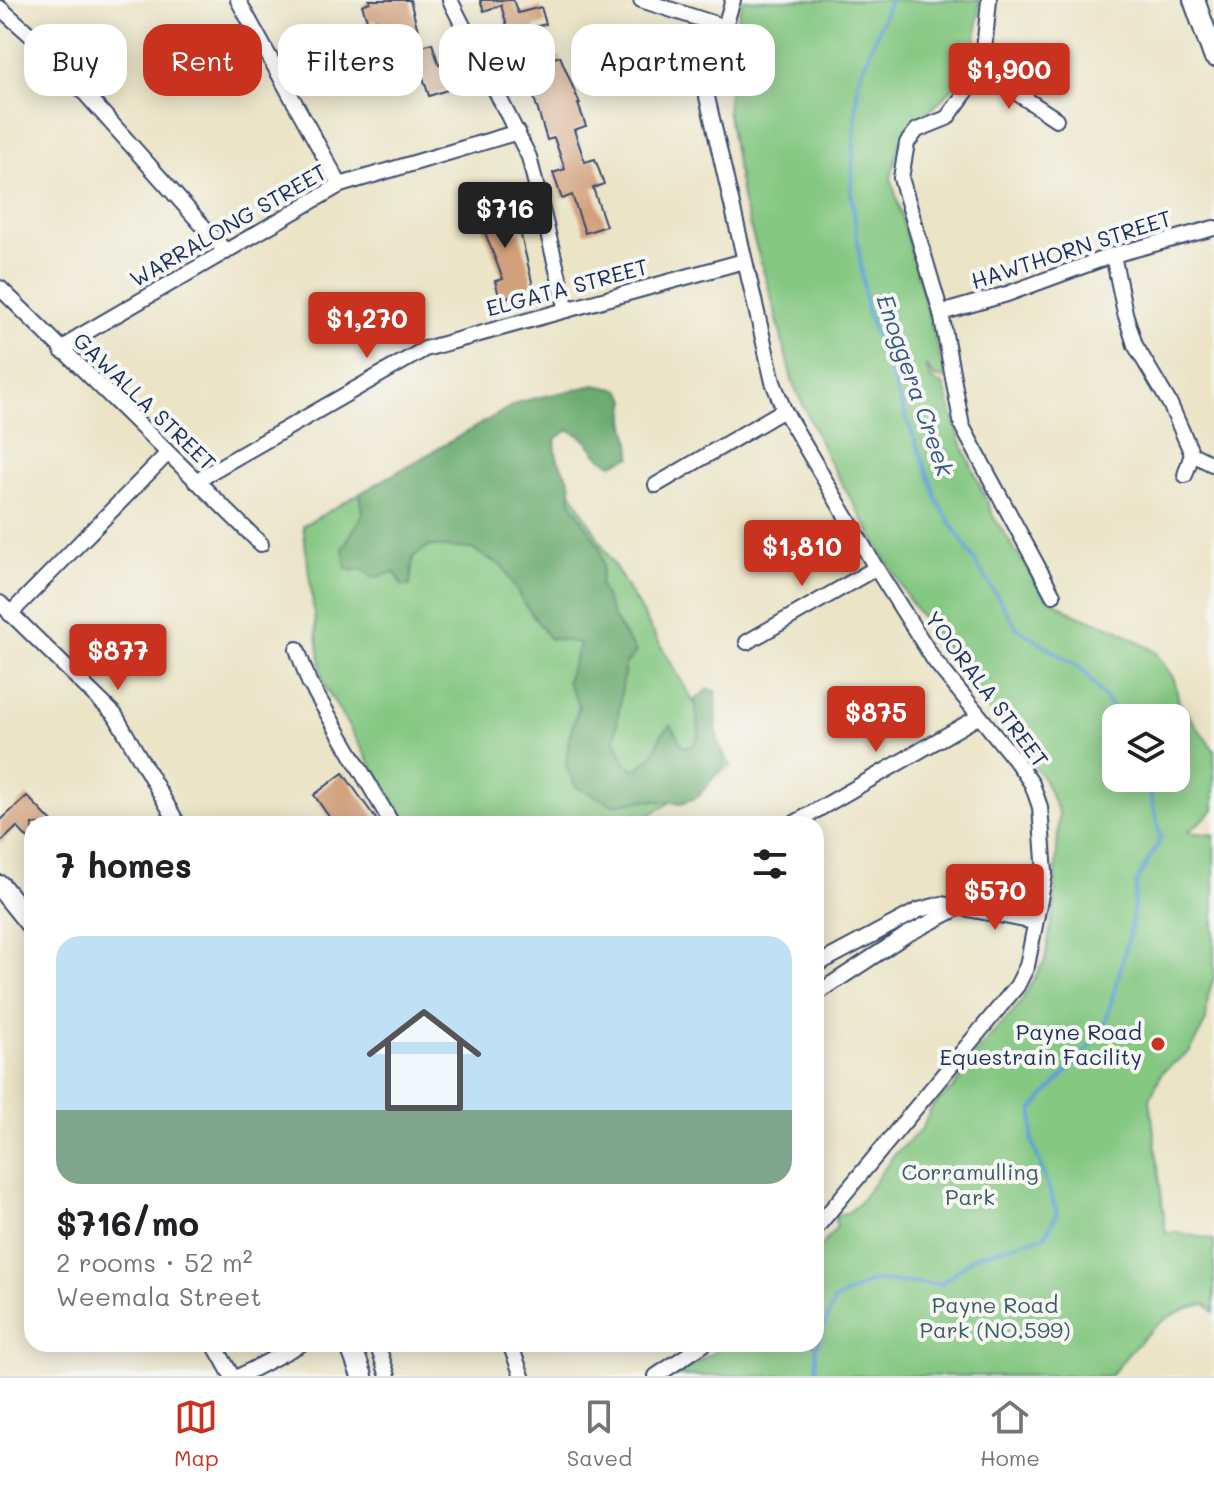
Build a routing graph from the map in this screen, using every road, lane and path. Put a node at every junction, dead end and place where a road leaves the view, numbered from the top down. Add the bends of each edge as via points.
1 (238, 0) edge
2 (450, 0) edge
3 (641, 0) edge
4 (733, 0) edge
5 (989, 0) edge
6 (1194, 0) edge
7 (0, 8) edge
8 (716, 24) edge
9 (726, 24) edge
10 (1214, 56) edge
11 (982, 70) junction
12 (707, 96) edge
13 (1056, 119) dead end
14 (518, 132) junction
15 (340, 185) junction
16 (1214, 228) edge
17 (226, 252) junction
18 (1113, 255) junction
19 (744, 261) junction
20 (0, 288) edge
21 (567, 310) junction
22 (941, 313) junction
23 (62, 351) junction
24 (784, 410) junction
25 (168, 453) junction
26 (1192, 454) junction
27 (1212, 464) dead end
28 (1185, 475) dead end
29 (195, 481) junction
30 (656, 485) dead end
31 (261, 544) dead end
32 (876, 568) junction
33 (1053, 595) dead end
34 (5, 608) edge
35 (747, 642) dead end
36 (297, 649) dead end
37 (978, 717) junction
38 (173, 816) edge
39 (386, 816) edge
40 (807, 816) edge
41 (0, 886) edge
42 (962, 906) junction
43 (24, 916) edge
44 (1035, 922) junction
45 (824, 961) edge
46 (824, 989) edge
47 (824, 1218) edge
48 (218, 1352) edge
49 (286, 1352) edge
50 (353, 1352) edge
51 (380, 1352) edge
52 (513, 1352) edge
53 (692, 1352) edge
54 (232, 1376) edge
55 (240, 1376) edge
56 (362, 1376) edge
57 (388, 1376) edge
58 (522, 1376) edge
59 (656, 1376) edge

1 - 15 street
2 - 14 street
3 - 8 street
4 - 9 street, YOORALA STREET
5 - 11 street
6 - 10 main road
7 - 17 street via 43,46
11 - 13 street
11 - 22 street via 947,118 917,130 903,161 901,178
12 - 19 street, YOORALA STREET
14 - 15 street, WARRALONG STREET
14 - 21 street
15 - 17 street, WARRALONG STREET
16 - 18 street, HAWTHORN STREET
17 - 23 street, WARRALONG STREET
18 - 22 street, HAWTHORN STREET
18 - 26 street via 1135,345
19 - 21 street, ELGATA STREET
19 - 24 street, YOORALA STREET
20 - 23 street, GAWALLA STREET
21 - 29 street, ELGATA STREET via 425,349
22 - 33 street via 962,426
23 - 25 street, GAWALLA STREET
24 - 30 street
24 - 32 street, YOORALA STREET
25 - 29 street, GAWALLA STREET
25 - 34 street
26 - 27 street
26 - 28 street
29 - 31 street, GAWALLA STREET
32 - 35 street
32 - 37 street, YOORALA STREET via 935,662
34 - 38 street via 115,715
36 - 39 street via 309,682
37 - 40 street
37 - 44 street, YOORALA STREET via 1032,784 1040,807 1045,874
41 - 43 main road
42 - 44 street
42 - 45 street via 919,910
42 - 46 street
44 - 47 street, YOORALA STREET via 1027,966 1017,986
48 - 54 street
49 - 55 street
50 - 56 main road
51 - 57 street
52 - 58 street
53 - 59 street

